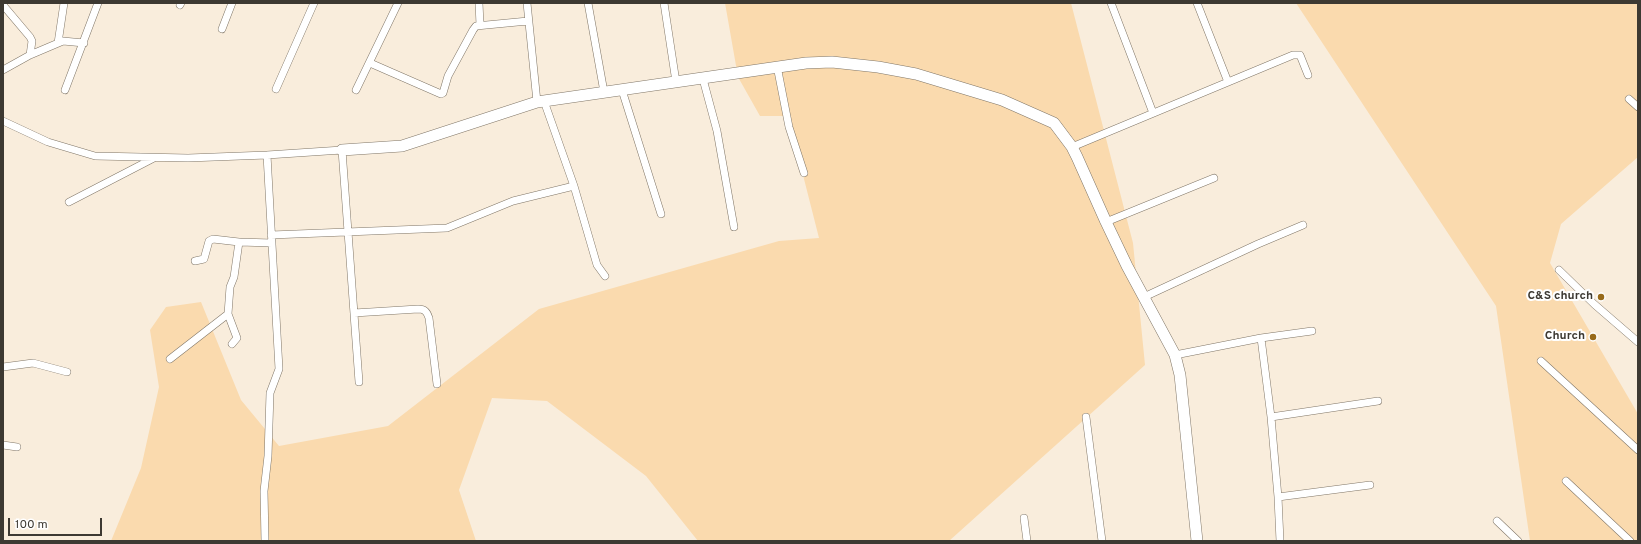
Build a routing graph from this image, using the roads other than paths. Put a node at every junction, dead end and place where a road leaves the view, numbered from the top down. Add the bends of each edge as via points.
1 (64, 3) edge
2 (98, 3) edge
3 (232, 3) edge
4 (314, 3) edge
5 (398, 3) edge
6 (479, 3) edge
7 (527, 3) edge
8 (588, 3) edge
9 (664, 3) edge
10 (1111, 3) edge
11 (1197, 3) edge
12 (3, 5) edge
13 (528, 21) junction
14 (480, 25) junction
15 (222, 29) dead end
16 (58, 43) junction
17 (84, 43) junction
18 (30, 55) junction
19 (370, 63) junction
20 (777, 66) junction
21 (3, 70) edge
22 (1308, 75) dead end
23 (703, 79) junction
24 (676, 82) junction
25 (1228, 82) junction
26 (276, 89) dead end
27 (65, 90) dead end
28 (356, 90) dead end
29 (622, 90) junction
30 (604, 92) junction
31 (1629, 99) dead end
32 (540, 102) junction
33 (1638, 107) edge
34 (1153, 113) junction
35 (3, 121) edge
36 (1072, 147) junction
37 (342, 150) junction
38 (267, 155) junction
39 (156, 157) junction
40 (804, 174) dead end
41 (1214, 178) dead end
42 (574, 186) junction
43 (69, 202) dead end
44 (661, 214) dead end
45 (1106, 222) junction
46 (1303, 225) dead end
47 (734, 226) dead end
48 (348, 233) junction
49 (272, 239) junction
50 (239, 242) junction
51 (195, 261) dead end
52 (1559, 270) dead end
53 (605, 276) dead end
54 (1144, 297) junction
55 (354, 313) junction
56 (228, 314) junction
57 (1312, 332) dead end
58 (1261, 338) junction
59 (1638, 342) edge
60 (232, 344) dead end
61 (1175, 355) junction
62 (170, 359) dead end
63 (1540, 361) dead end
64 (3, 367) edge
65 (68, 372) dead end
66 (359, 382) dead end
67 (437, 384) dead end
68 (1378, 401) dead end
69 (1086, 417) dead end
70 (1271, 417) junction
71 (3, 445) edge
72 (17, 447) dead end
73 (1638, 450) edge
74 (1566, 481) dead end
75 (1370, 485) dead end
76 (1278, 496) junction
77 (1024, 518) dead end
78 (1497, 521) dead end
79 (265, 541) edge
80 (1027, 541) edge
81 (1102, 541) edge
82 (1197, 541) edge
83 (1280, 541) edge
84 (1518, 541) edge
85 (1630, 541) edge

1 - 16 street
2 - 17 street
3 - 15 street
4 - 26 street
5 - 19 street
6 - 14 street
7 - 13 street
8 - 30 street
9 - 24 street
10 - 34 street
11 - 25 street
12 - 18 street via 30,36
13 - 14 street
13 - 32 street
14 - 19 street via 472,30 448,76 443,93 440,94
16 - 17 street
16 - 18 street
17 - 27 street
18 - 21 street
19 - 28 street
20 - 23 street
20 - 36 street via 832,62 916,74 1002,100 1032,112 1054,123
20 - 40 street via 789,128
22 - 25 street via 1300,55 1297,54
23 - 24 street
23 - 47 street via 717,131
24 - 29 street
25 - 34 street
29 - 30 street
29 - 44 street
30 - 32 street
31 - 33 street
32 - 37 street via 402,146
32 - 42 street
34 - 36 street
35 - 39 street via 48,142 95,156
36 - 45 street
37 - 38 street
37 - 48 street
38 - 39 street
38 - 49 street
39 - 43 street
41 - 45 street
42 - 48 street via 513,201 447,228
42 - 53 street via 597,264
45 - 54 street
46 - 54 street
48 - 49 street
48 - 55 street
49 - 50 street
49 - 79 street via 279,369 270,393 264,491
50 - 51 street via 213,239 209,241 206,257
50 - 56 street via 230,287
52 - 59 street
54 - 61 street
55 - 66 street
55 - 67 street via 418,309 427,312
56 - 60 street via 237,338
56 - 62 street
57 - 58 street
58 - 61 street
58 - 70 street
61 - 82 street via 1180,375
63 - 73 street
64 - 65 street via 33,363
68 - 70 street
69 - 81 street
70 - 76 street
71 - 72 street
74 - 85 street
75 - 76 street
76 - 83 street
77 - 80 street
78 - 84 street

